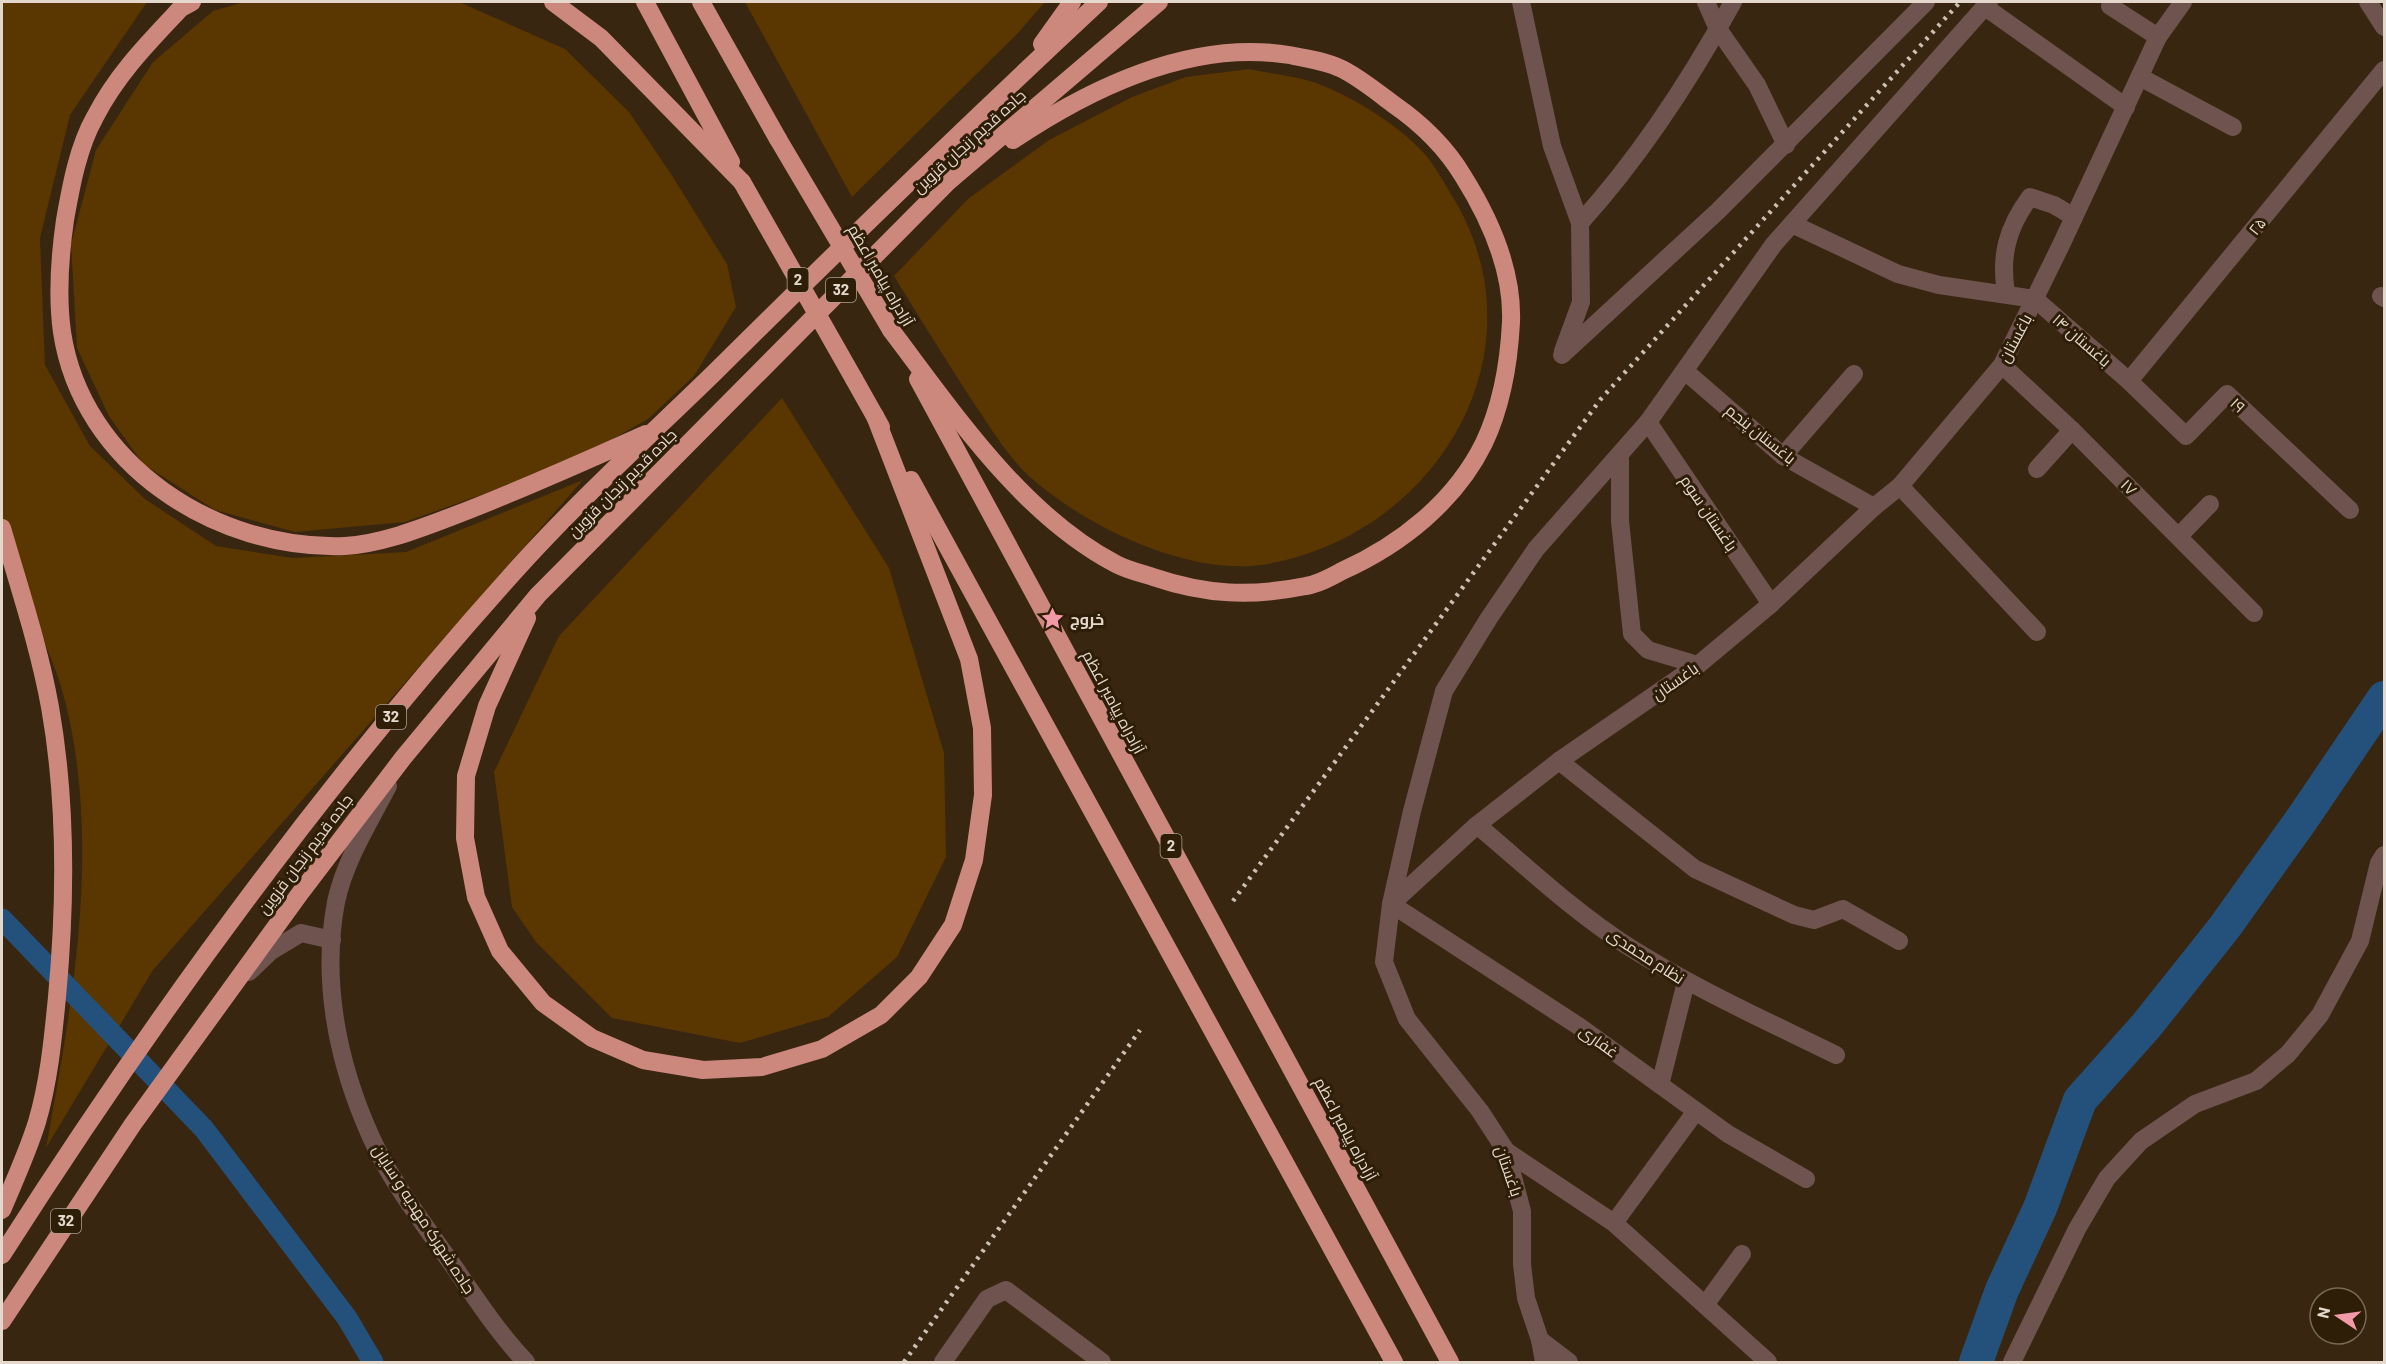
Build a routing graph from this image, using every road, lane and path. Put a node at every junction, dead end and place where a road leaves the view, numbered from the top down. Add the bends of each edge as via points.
1 (192, 2) edge
2 (553, 2) edge
3 (645, 2) edge
4 (701, 2) edge
5 (1072, 2) edge
6 (1099, 2) edge
7 (1160, 2) edge
8 (1521, 2) edge
9 (1706, 2) edge
10 (1733, 2) edge
11 (1926, 2) edge
12 (2183, 2) edge
13 (2368, 2) edge
14 (1987, 4) edge
15 (2110, 6) dead end
16 (2385, 27) edge
17 (1718, 29) junction
18 (2158, 38) junction
19 (2385, 70) edge
20 (1020, 75) junction
21 (2140, 77) junction
22 (2126, 107) junction
23 (2233, 127) dead end
24 (1786, 145) junction
25 (742, 182) junction
26 (948, 182) junction
27 (2074, 217) junction
28 (1580, 223) junction
29 (1792, 224) junction
30 (2006, 293) junction
31 (2035, 299) junction
32 (891, 330) junction
33 (2002, 364) junction
34 (1685, 371) junction
35 (1854, 374) dead end
36 (2129, 381) junction
37 (875, 416) junction
38 (1648, 422) junction
39 (656, 430) junction
40 (2072, 430) junction
41 (1783, 456) junction
42 (1620, 457) junction
43 (2037, 470) dead end
44 (1900, 486) junction
45 (2210, 504) dead end
46 (1874, 507) junction
47 (2350, 510) dead end
48 (2, 528) edge
49 (2179, 536) junction
50 (538, 595) junction
51 (1771, 604) junction
52 (2254, 613) dead end
53 (2037, 632) dead end
54 (1698, 665) junction
55 (403, 758) junction
56 (1559, 761) junction
57 (1477, 825) junction
58 (2385, 855) edge
59 (1391, 904) junction
60 (332, 940) junction
61 (1899, 941) dead end
62 (1686, 982) junction
63 (227, 993) junction
64 (1836, 1055) dead end
65 (1660, 1085) junction
66 (1696, 1111) junction
67 (1506, 1151) junction
68 (1806, 1179) dead end
69 (2, 1210) edge
70 (1614, 1223) junction
71 (1742, 1254) dead end
72 (2, 1255) edge
73 (1705, 1305) junction
74 (2, 1321) edge
75 (1540, 1340) junction
76 (526, 1362) edge
77 (943, 1362) edge
78 (1102, 1362) edge
79 (1394, 1362) edge
80 (1450, 1362) edge
81 (1544, 1362) edge
82 (1569, 1362) edge
83 (1768, 1362) edge
84 (2012, 1362) edge

1 - 39 highway via 181,8 126,66 94,118 72,183 62,242 62,332 71,369 88,408 112,443 142,475 177,501 256,537 296,544 347,546 403,535 496,500
2 - 25 highway via 601,38
3 - 25 highway, 2
4 - 32 highway, آزادراه پیامبر اعظم / 2, bridge
5 - 20 highway
6 - 20 highway, جاده قدیم زنجان قزوین / 32
7 - 26 highway, جاده قدیم زنجان قزوین / 32
8 - 28 street via 1552,147
9 - 17 street
10 - 17 street
11 - 24 street
12 - 18 street, باغستان
13 - 16 street
14 - 22 street
14 - 29 street
15 - 18 street
17 - 24 street via 1757,85
17 - 28 street via 1621,178
18 - 21 street, باغستان
19 - 36 street, ۲۵
20 - 39 highway, جاده قدیم زنجان قزوین / 32
21 - 22 street, باغستان
21 - 23 street
22 - 27 street, باغستان
24 - 28 street via 1562,355 1581,302
25 - 37 highway, 2, bridge
26 - 32 highway via 1062,107 1137,75 1200,56 1270,52 1341,68 1419,123 1449,153 1494,232 1506,274 1511,318 1498,402 1483,444 1434,512 1373,557 1310,586 1239,593 1202,592 1118,566 1077,540 997,469
26 - 50 highway, جاده قدیم زنجان قزوین / 32
27 - 30 street via 2030,197 2018,214 2005,251 2002,268
27 - 31 street, باغستان
29 - 30 street via 1899,274 1939,285
29 - 34 street
30 - 31 street
31 - 33 street, باغستان
31 - 36 street, باغستان ۱۴
32 - 80 highway, آزادراه پیامبر اعظم / 2
33 - 40 street, ۱۷
33 - 44 street, باغستان
34 - 38 street
34 - 41 street, باغستان پنجم
35 - 41 street
36 - 47 street, ۱۹ via 2186,436 2227,394
37 - 50 highway via 969,659 982,728 983,795 974,860 952,925 919,976 881,1015 822,1049 762,1067 703,1070 643,1060 592,1038 543,1003 500,951 476,897 465,838 466,776 487,706
37 - 79 highway, 2
38 - 42 street
38 - 51 street, باغستان سوم
39 - 72 highway, جاده قدیم زنجان قزوین / 32 via 517,568 376,734 271,868 155,1028
40 - 43 street
40 - 49 street, ۱۷
41 - 46 street, باغستان پنجم
42 - 54 street via 1620,521 1632,634 1648,650
42 - 59 street via 1536,549 1444,691
44 - 46 street, باغستان
44 - 53 street
45 - 49 street
46 - 51 street, باغستان
48 - 69 highway via 33,632 50,707 60,775 64,845 53,1045 37,1122
49 - 52 street, ۱۷
50 - 55 highway, جاده قدیم زنجان قزوین / 32
51 - 54 street, باغستان
54 - 56 street, باغستان
55 - 60 street, جاده شهرک مهدیه و سایان via 345,868
55 - 63 highway, جاده قدیم زنجان قزوین / 32
56 - 57 street, باغستان
56 - 61 street via 1695,869 1794,915 1814,920 1843,909
57 - 59 street, باغستان
57 - 62 street, نظام محمدی via 1624,944
58 - 84 street via 2379,863 2360,941 2320,1015 2288,1054 2256,1081 2195,1104 2141,1141 2114,1171 2077,1229
59 - 65 street, غفاری via 1580,1027
59 - 67 street, باغستان via 1384,963 1407,1019 1480,1111
60 - 63 street via 301,933 271,951
60 - 76 street, جاده شهرک مهدیه و سایان via 329,975 335,1026 371,1138 439,1245
62 - 64 street, نظام محمدی
62 - 65 street
63 - 74 highway, جاده قدیم زنجان قزوین / 32 via 133,1124
65 - 66 street, غفاری
66 - 68 street, غفاری
66 - 70 street
67 - 70 street
67 - 75 street, باغستان via 1522,1211 1526,1298
70 - 73 street
71 - 73 street
73 - 83 street
75 - 81 street, باغستان
75 - 82 street
77 - 78 street via 987,1299 1006,1290

